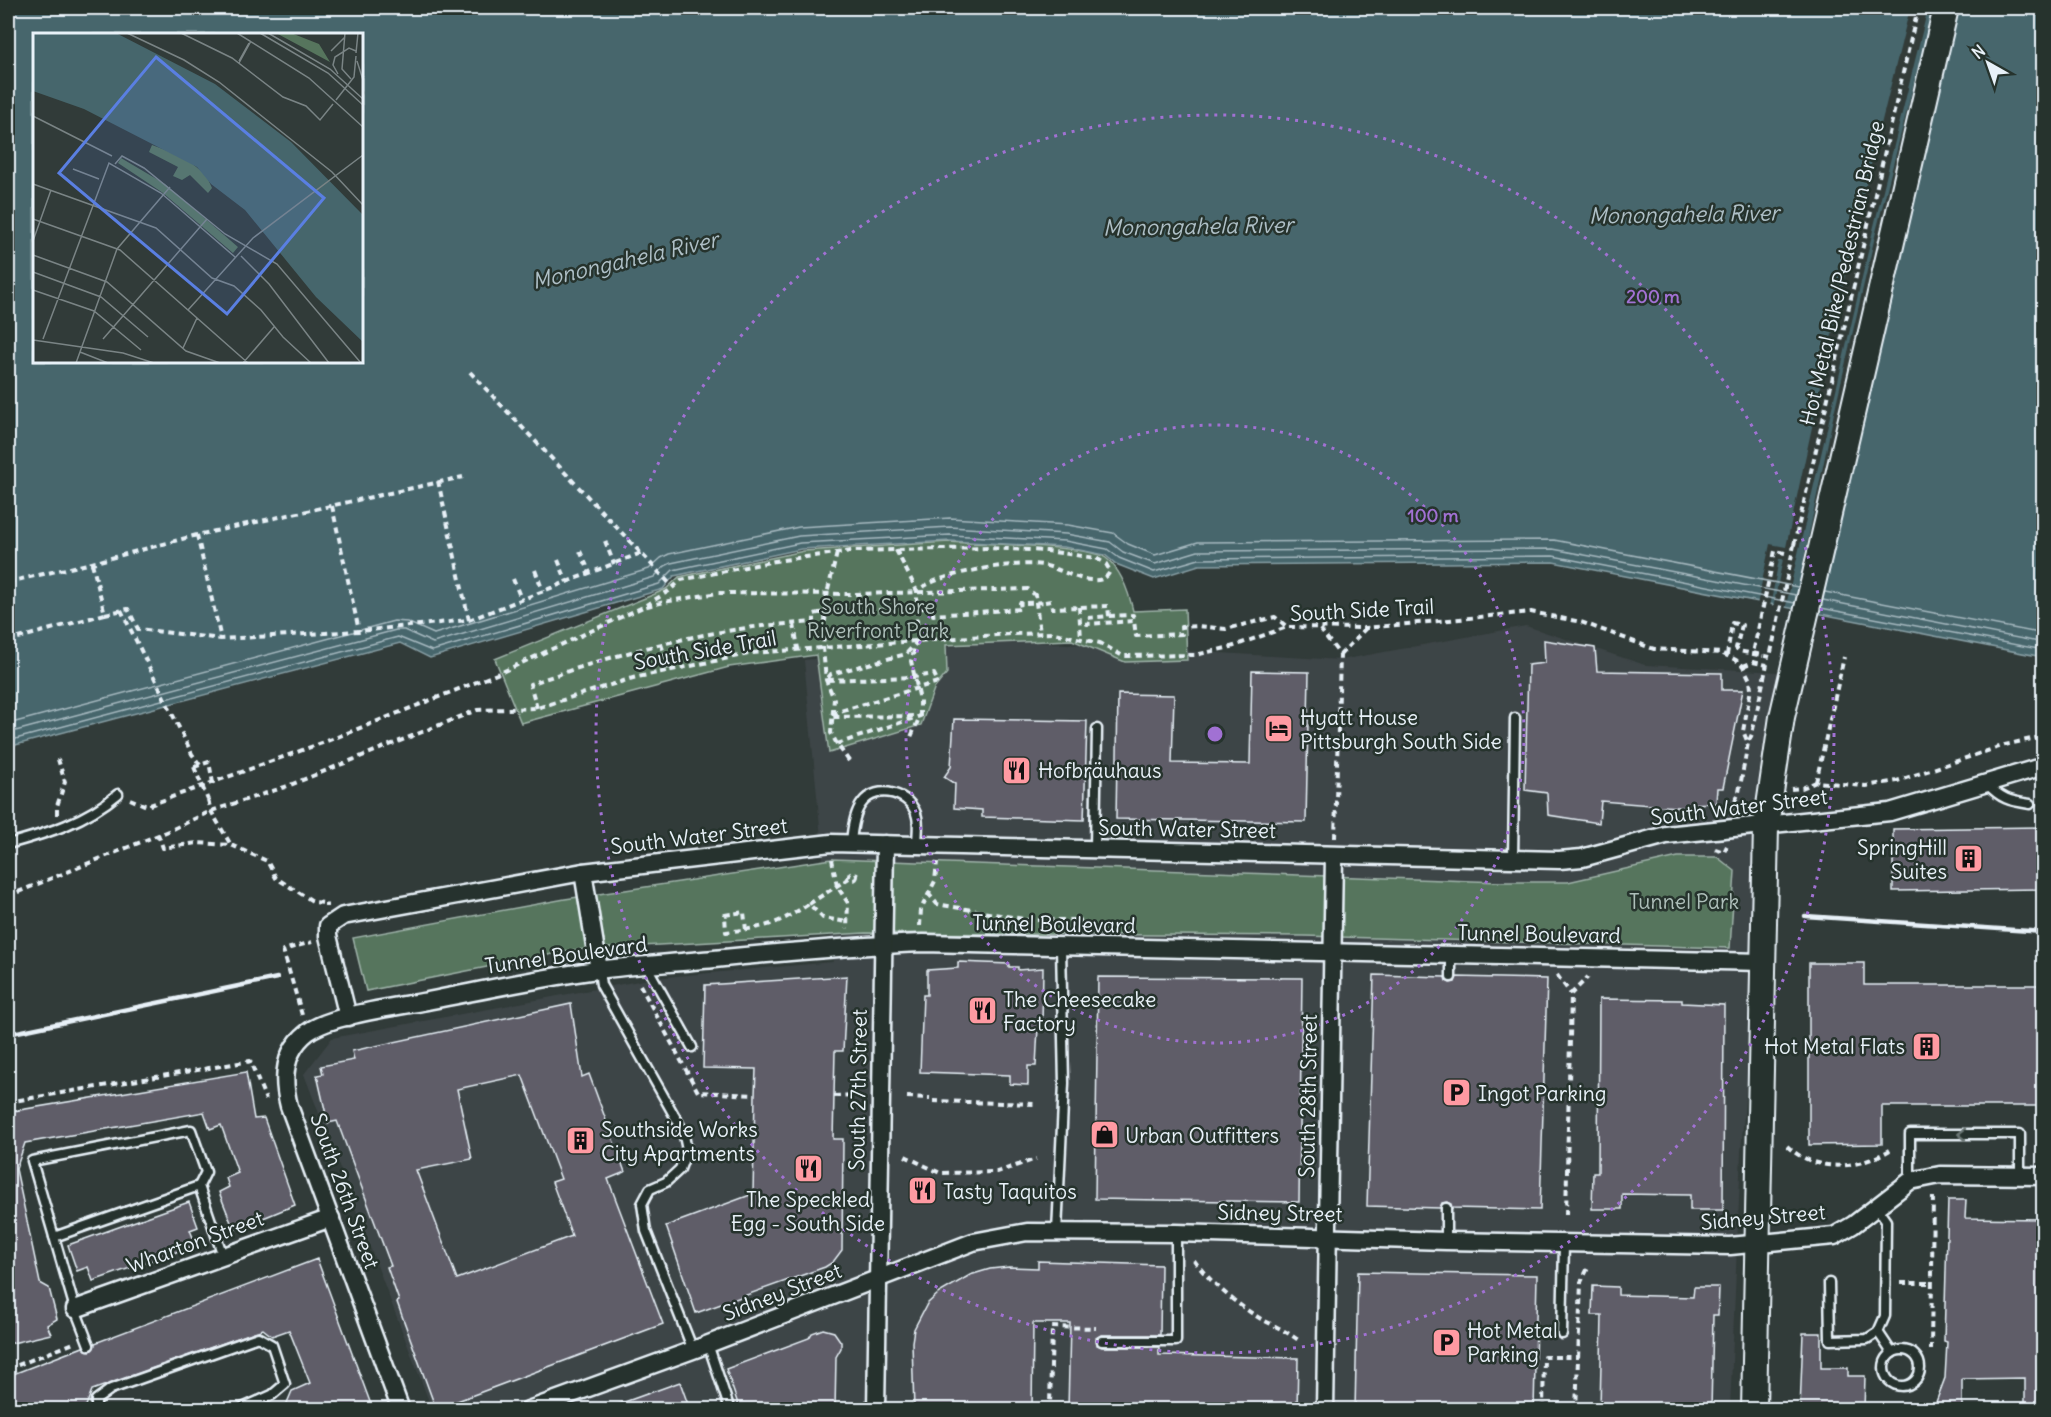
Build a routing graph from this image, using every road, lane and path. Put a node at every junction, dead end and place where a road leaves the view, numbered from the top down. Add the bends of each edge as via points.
1 (1918, 8) edge
2 (1946, 8) edge
3 (470, 372) dead end
4 (463, 477) dead end
5 (438, 481) junction
6 (332, 506) junction
7 (197, 535) junction
8 (605, 541) dead end
9 (896, 549) junction
10 (580, 551) dead end
11 (641, 553) junction
12 (837, 553) junction
13 (1785, 553) dead end
14 (558, 560) dead end
15 (92, 563) junction
16 (614, 564) junction
17 (535, 570) dead end
18 (590, 573) junction
19 (513, 579) dead end
20 (8, 582) edge
21 (567, 582) junction
22 (672, 586) dead end
23 (543, 591) junction
24 (917, 591) junction
25 (827, 594) junction
26 (521, 599) junction
27 (643, 607) junction
28 (1079, 607) junction
29 (121, 610) junction
30 (105, 614) junction
31 (1109, 616) junction
32 (469, 620) junction
33 (1134, 621) junction
34 (794, 624) junction
35 (1287, 627) junction
36 (1319, 628) junction
37 (1366, 628) junction
38 (358, 631) junction
39 (1040, 633) junction
40 (221, 639) junction
41 (1081, 639) junction
42 (8, 641) edge
43 (917, 641) junction
44 (661, 644) junction
45 (823, 648) junction
46 (798, 650) junction
47 (1340, 655) junction
48 (1727, 655) junction
49 (1763, 656) dead end
50 (1844, 657) dead end
51 (1743, 666) junction
52 (669, 669) junction
53 (915, 677) junction
54 (826, 680) junction
55 (916, 688) junction
56 (537, 708) junction
57 (920, 716) junction
58 (831, 717) junction
59 (1515, 718) dead end
60 (1097, 729) dead end
61 (2043, 736) edge
62 (911, 737) dead end
63 (1748, 743) junction
64 (837, 744) junction
65 (57, 756) dead end
66 (849, 761) dead end
67 (200, 765) junction
68 (2043, 766) edge
69 (1816, 782) junction
70 (1986, 782) junction
71 (213, 783) junction
72 (1802, 788) dead end
73 (1739, 792) junction
74 (1749, 792) dead end
75 (118, 794) joint
76 (2030, 804) dead end
77 (211, 811) junction
78 (1730, 814) dead end
79 (1767, 826) junction
80 (56, 831) junction
81 (158, 834) junction
82 (1336, 838) dead end
83 (851, 843) junction
84 (8, 844) edge
85 (885, 844) junction
86 (917, 844) junction
87 (231, 845) junction
88 (1095, 849) junction
89 (832, 855) dead end
90 (1335, 856) junction
91 (1513, 859) junction
92 (929, 860) dead end
93 (938, 860) junction
94 (944, 860) dead end
95 (844, 861) dead end
96 (832, 862) junction
97 (821, 863) dead end
98 (583, 872) junction
99 (849, 878) dead end
100 (837, 886) junction
101 (928, 893) junction
102 (8, 896) edge
103 (809, 904) junction
104 (327, 917) junction
105 (847, 922) junction
106 (920, 926) dead end
107 (847, 929) dead end
108 (746, 930) junction
109 (1080, 931) dead end
110 (313, 942) dead end
111 (883, 945) junction
112 (1061, 947) junction
113 (1333, 953) junction
114 (1451, 955) junction
115 (1763, 962) junction
116 (645, 965) junction
117 (599, 970) junction
118 (1556, 974) dead end
119 (1590, 975) dead end
120 (1451, 977) dead end
121 (1570, 994) junction
122 (303, 1016) dead end
123 (348, 1017) junction
124 (692, 1047) dead end
125 (854, 1095) dead end
126 (834, 1096) dead end
127 (906, 1096) dead end
128 (266, 1100) dead end
129 (8, 1102) edge
130 (1036, 1104) dead end
131 (1787, 1146) dead end
132 (1890, 1150) dead end
133 (905, 1156) dead end
134 (1036, 1159) dead end
135 (2020, 1176) junction
136 (2043, 1176) edge
137 (1910, 1181) junction
138 (199, 1186) junction
139 (1933, 1195) dead end
140 (1446, 1208) dead end
141 (1876, 1208) junction
142 (1566, 1215) dead end
143 (331, 1218) junction
144 (1057, 1232) junction
145 (1176, 1233) junction
146 (54, 1237) junction
147 (1328, 1237) junction
148 (1446, 1241) junction
149 (1758, 1243) junction
150 (1564, 1244) junction
151 (223, 1256) junction
152 (1194, 1260) dead end
153 (1588, 1268) dead end
154 (877, 1280) junction
155 (1829, 1282) dead end
156 (1901, 1283) dead end
157 (1932, 1283) junction
158 (75, 1309) junction
159 (1101, 1328) dead end
160 (1878, 1332) junction
161 (1562, 1334) dead end
162 (1102, 1341) dead end
163 (1301, 1342) dead end
164 (73, 1343) dead end
165 (89, 1345) dead end
166 (700, 1347) junction
167 (1931, 1350) dead end
168 (1892, 1353) junction
169 (1578, 1357) junction
170 (8, 1361) edge
171 (9, 1368) edge
172 (8, 1390) edge
173 (272, 1395) junction
174 (1050, 1405) junction
175 (275, 1406) dead end
176 (14, 1410) edge
177 (96, 1410) edge
178 (238, 1410) edge
179 (401, 1410) edge
180 (528, 1410) edge
181 (730, 1410) edge
182 (876, 1410) edge
183 (1044, 1410) edge
184 (1053, 1410) edge
185 (1325, 1410) edge
186 (1543, 1410) edge
187 (1576, 1410) edge
188 (1754, 1410) edge

1 - 13 path, Hot Metal Bike/Pedestrian Bridge, bridge via 1770,657 1753,653 1775,550
2 - 79 main road via 1782,717
3 - 11 path
4 - 5 path
5 - 6 path
5 - 32 path
6 - 7 path
6 - 38 path
7 - 15 path
7 - 40 path
8 - 16 path
9 - 12 path
9 - 24 path
9 - 24 path via 1047,551 1096,558 1110,571 1101,580 1091,580 1039,565 1019,565 938,578
10 - 18 path
11 - 16 path
11 - 22 path
12 - 25 path
12 - 27 path via 681,580
14 - 21 path
15 - 20 path
15 - 30 path
16 - 18 path
17 - 23 path
18 - 21 path
19 - 26 path
21 - 23 path
23 - 26 path
24 - 25 path
24 - 39 path via 1028,589 1035,595
24 - 43 path
25 - 27 path via 718,593
25 - 45 path
26 - 32 path
27 - 71 path via 502,672
28 - 31 path via 1108,606
28 - 34 path, bridge via 1052,608 1051,601 1020,603 1022,609 933,615 932,607 818,613 814,614 814,622
28 - 41 path
29 - 30 path
29 - 40 path via 128,609 138,629
29 - 67 path
30 - 42 path
31 - 33 path via 1133,615
31 - 33 path via 1087,618 1087,624
32 - 38 path
33 - 35 path via 1136,636 1182,634 1181,627 1226,629 1275,617
34 - 44 path via 740,629
34 - 46 path
35 - 36 path, South Side Trail
35 - 41 path, South Side Trail via 1195,655 1123,656 1100,643
36 - 37 path, South Side Trail
36 - 47 path
37 - 47 path
37 - 48 path, South Side Trail via 1531,612 1581,622 1654,648
38 - 40 path
39 - 41 path, South Side Trail
39 - 43 path, South Side Trail
43 - 45 path, South Side Trail
43 - 53 path via 911,661
43 - 54 path via 906,654 831,674
44 - 52 path
44 - 56 path via 530,684
45 - 46 path, South Side Trail
45 - 54 path
46 - 52 path, South Side Trail via 753,653
47 - 82 path
48 - 49 path via 1732,623 1742,625 1736,648
48 - 51 path, South Side Trail
50 - 69 path
51 - 63 path via 1751,689 1743,731
51 - 63 path via 1767,665
52 - 56 path, South Side Trail
53 - 54 path
53 - 55 path
53 - 55 path via 934,674 938,682
54 - 58 path via 834,699
55 - 57 path
55 - 58 path via 837,711
56 - 77 path, South Side Trail via 477,710 285,787
57 - 58 path
57 - 62 path
57 - 64 path
58 - 64 path via 831,733
59 - 91 lane
60 - 88 lane
61 - 69 path via 1897,781 1866,786
63 - 73 path
64 - 66 path
65 - 80 path via 64,782 57,806
67 - 71 path via 208,762
67 - 77 path, bridge via 194,767
68 - 70 street, South Water Street
69 - 72 path
70 - 76 lane via 2007,801
70 - 79 street, South Water Street via 1890,812
71 - 75 path via 147,806
73 - 74 path
73 - 78 path
75 - 80 lane via 104,806
77 - 81 path, South Side Trail
77 - 87 path
79 - 91 street, South Water Street via 1666,836 1582,858
79 - 115 main road
80 - 84 lane
81 - 87 path via 163,848 197,843
81 - 102 path, South Side Trail
83 - 85 street, South Water Street
83 - 86 lane via 858,809 876,794 888,792 911,803 917,817
83 - 98 street, South Water Street
85 - 86 street, South Water Street
85 - 111 street, South 27th Street
86 - 88 street, South Water Street
87 - 104 path via 267,861 276,878 314,902 326,903
88 - 90 street, South Water Street
89 - 96 path
90 - 91 street, South Water Street
90 - 113 street, South 28th Street
92 - 93 path
93 - 94 path
93 - 101 path via 935,881
95 - 96 path
96 - 97 path
96 - 100 path
98 - 104 street, South Water Street
98 - 117 street
99 - 100 path
100 - 103 path
100 - 105 path via 848,903
101 - 106 path via 921,909
101 - 109 path via 937,904 1029,920 1080,920
103 - 105 path via 823,918
103 - 108 path via 773,925
104 - 123 street
105 - 107 path
108 - 108 path via 726,932 725,915 744,912
110 - 122 path via 283,950
111 - 112 street, Tunnel Boulevard
111 - 116 street, Tunnel Boulevard
111 - 154 street, South 27th Street
112 - 113 street, Tunnel Boulevard
112 - 144 lane via 1064,1083
113 - 114 street, Tunnel Boulevard
113 - 147 street, South 28th Street
114 - 115 street, Tunnel Boulevard
114 - 120 lane
115 - 149 main road
116 - 117 street, Tunnel Boulevard
116 - 124 lane
117 - 123 street, Tunnel Boulevard
117 - 166 lane via 601,985 682,1131 687,1150 681,1169 650,1189 642,1204 646,1231
118 - 121 path
119 - 121 path
121 - 142 path
123 - 143 street, South 26th Street via 308,1032 293,1047 284,1077 289,1106
125 - 126 path
127 - 130 path
128 - 129 path via 250,1061
131 - 132 path via 1804,1158 1839,1166 1868,1162
133 - 134 path via 940,1173 997,1172
135 - 136 street, Sidney Street
135 - 137 street, Sidney Street via 1940,1175
135 -> 137 lane via 2020,1134 1910,1134
137 - 141 street, Sidney Street
138 - 146 lane
138 - 146 lane via 206,1172 191,1130 32,1161
138 - 151 lane
139 - 157 path
140 - 148 lane
141 - 149 street, Sidney Street via 1834,1236
141 - 160 lane via 1886,1221 1885,1316
143 - 151 street, Wharton Street
143 - 179 street, South 26th Street
144 - 145 street, Sidney Street
144 - 154 street, Sidney Street via 1027,1232 973,1242
145 - 147 street, Sidney Street
145 - 162 lane via 1176,1341
146 - 158 lane
147 - 148 street, Sidney Street
147 - 185 street, South 28th Street
148 - 150 street, Sidney Street
149 - 150 street, Sidney Street
149 - 188 main road
150 - 161 lane
151 - 158 street, Wharton Street
152 - 163 path via 1236,1301
153 - 169 path via 1581,1282
154 - 166 street, Sidney Street
154 - 182 street, South 27th Street
155 - 160 lane via 1830,1340 1867,1339
156 - 157 path
157 - 167 path
158 - 165 lane
159 - 174 path via 1052,1327
160 - 168 lane
164 - 171 path
166 - 180 street, Sidney Street
166 - 181 lane
168 - 168 lane via 1905,1350 1918,1358 1920,1374 1910,1385 1896,1386 1885,1377 1884,1364
169 - 186 path via 1544,1357
169 - 187 path
170 - 171 path
172 - 176 path
173 - 175 lane
173 - 177 lane via 285,1384 272,1345 258,1337 105,1389 96,1400
173 - 178 lane
174 - 183 path
174 - 184 path

